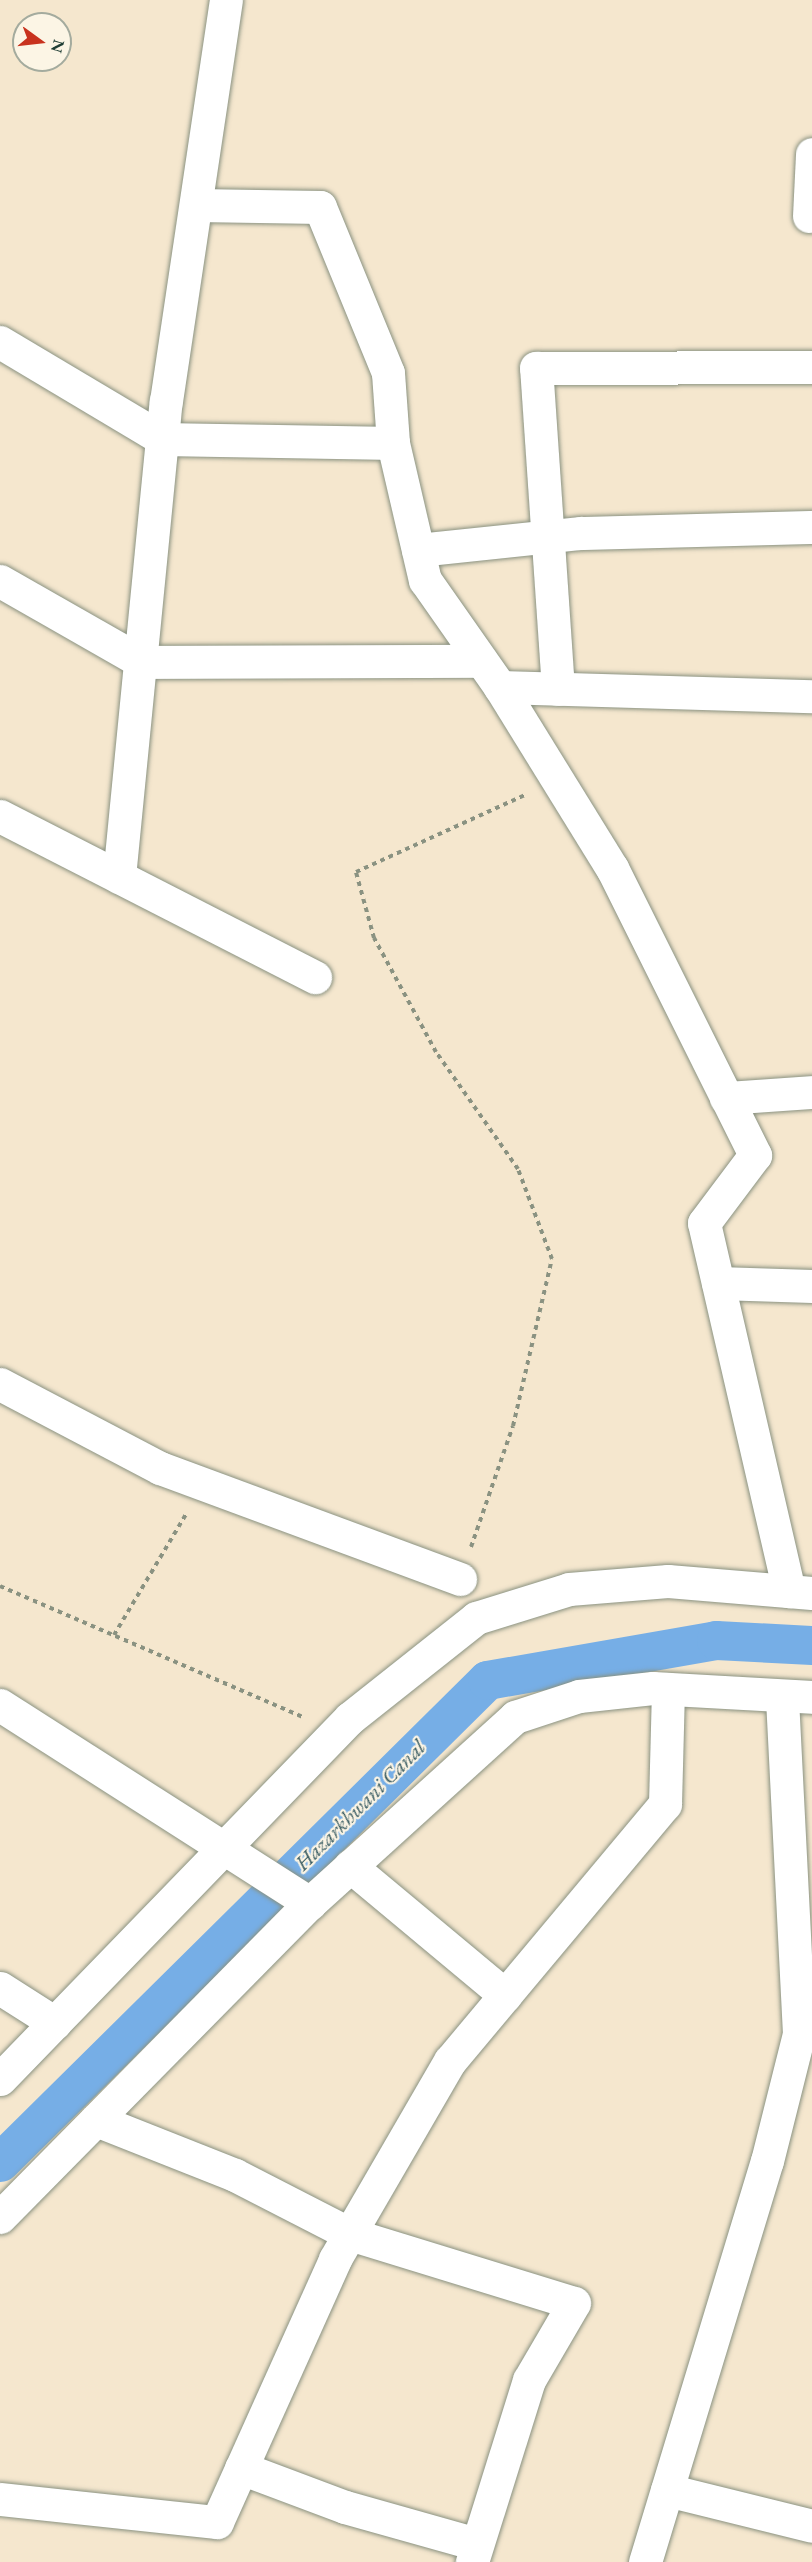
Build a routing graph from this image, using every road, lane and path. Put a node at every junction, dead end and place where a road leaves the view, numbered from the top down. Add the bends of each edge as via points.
1 (226, 0) edge
2 (812, 154) edge
3 (196, 205) junction
4 (809, 216) dead end
5 (0, 342) edge
6 (812, 367) edge
7 (163, 439) junction
8 (393, 443) junction
9 (812, 527) edge
10 (548, 536) junction
11 (418, 550) junction
12 (0, 581) edge
13 (142, 662) junction
14 (490, 674) junction
15 (558, 689) junction
16 (812, 696) edge
17 (558, 780) junction
18 (0, 816) edge
19 (119, 877) junction
20 (315, 977) dead end
21 (812, 1092) edge
22 (726, 1098) junction
23 (718, 1283) junction
24 (812, 1286) edge
25 (0, 1384) edge
26 (203, 1485) junction
27 (460, 1579) joint
28 (0, 1586) edge
29 (800, 1592) edge
30 (114, 1635) junction
31 (668, 1689) junction
32 (797, 1697) edge
33 (0, 1705) edge
34 (336, 1732) junction
35 (228, 1846) junction
36 (350, 1866) junction
37 (309, 1903) junction
38 (0, 1988) edge
39 (505, 1995) junction
40 (55, 2023) junction
41 (0, 2079) edge
42 (96, 2120) junction
43 (0, 2217) edge
44 (350, 2234) junction
45 (241, 2468) junction
46 (666, 2490) junction
47 (0, 2499) edge
48 (812, 2526) edge
49 (475, 2553) edge
50 (645, 2562) edge

1 - 3 street
2 - 4 street
3 - 7 street
3 - 8 street via 320,207 388,373
5 - 7 street
6 - 10 street via 536,368
7 - 8 street
7 - 13 street
8 - 11 street
9 - 10 street
10 - 11 street
10 - 15 street
11 - 14 street via 425,580
12 - 13 street
13 - 14 street
13 - 19 street
14 - 15 street
14 - 17 street
15 - 16 street
17 - 22 street via 612,868
17 - 27 path via 356,872 374,938 436,1052 518,1169 552,1259 513,1426
18 - 19 street
19 - 20 street
21 - 22 street
22 - 23 street via 755,1155 704,1223
23 - 24 street
23 - 29 street
25 - 26 street
26 - 27 street
26 - 30 path
28 - 30 path
29 - 34 street via 657,1581 569,1589 476,1618
30 - 34 path
31 - 32 street
31 - 36 street via 579,1696 515,1717
31 - 39 street via 665,1804
32 - 46 street via 799,2034 767,2161
33 - 35 street
34 - 35 street
35 - 37 street
35 - 40 street
36 - 37 street
36 - 39 street
37 - 42 street
38 - 40 street
39 - 44 street via 450,2061
40 - 41 street
42 - 43 street
42 - 44 street via 235,2175
44 - 45 street
44 - 49 street via 574,2303 529,2380
45 - 47 street via 217,2522
45 - 49 street
46 - 48 street
46 - 50 street

